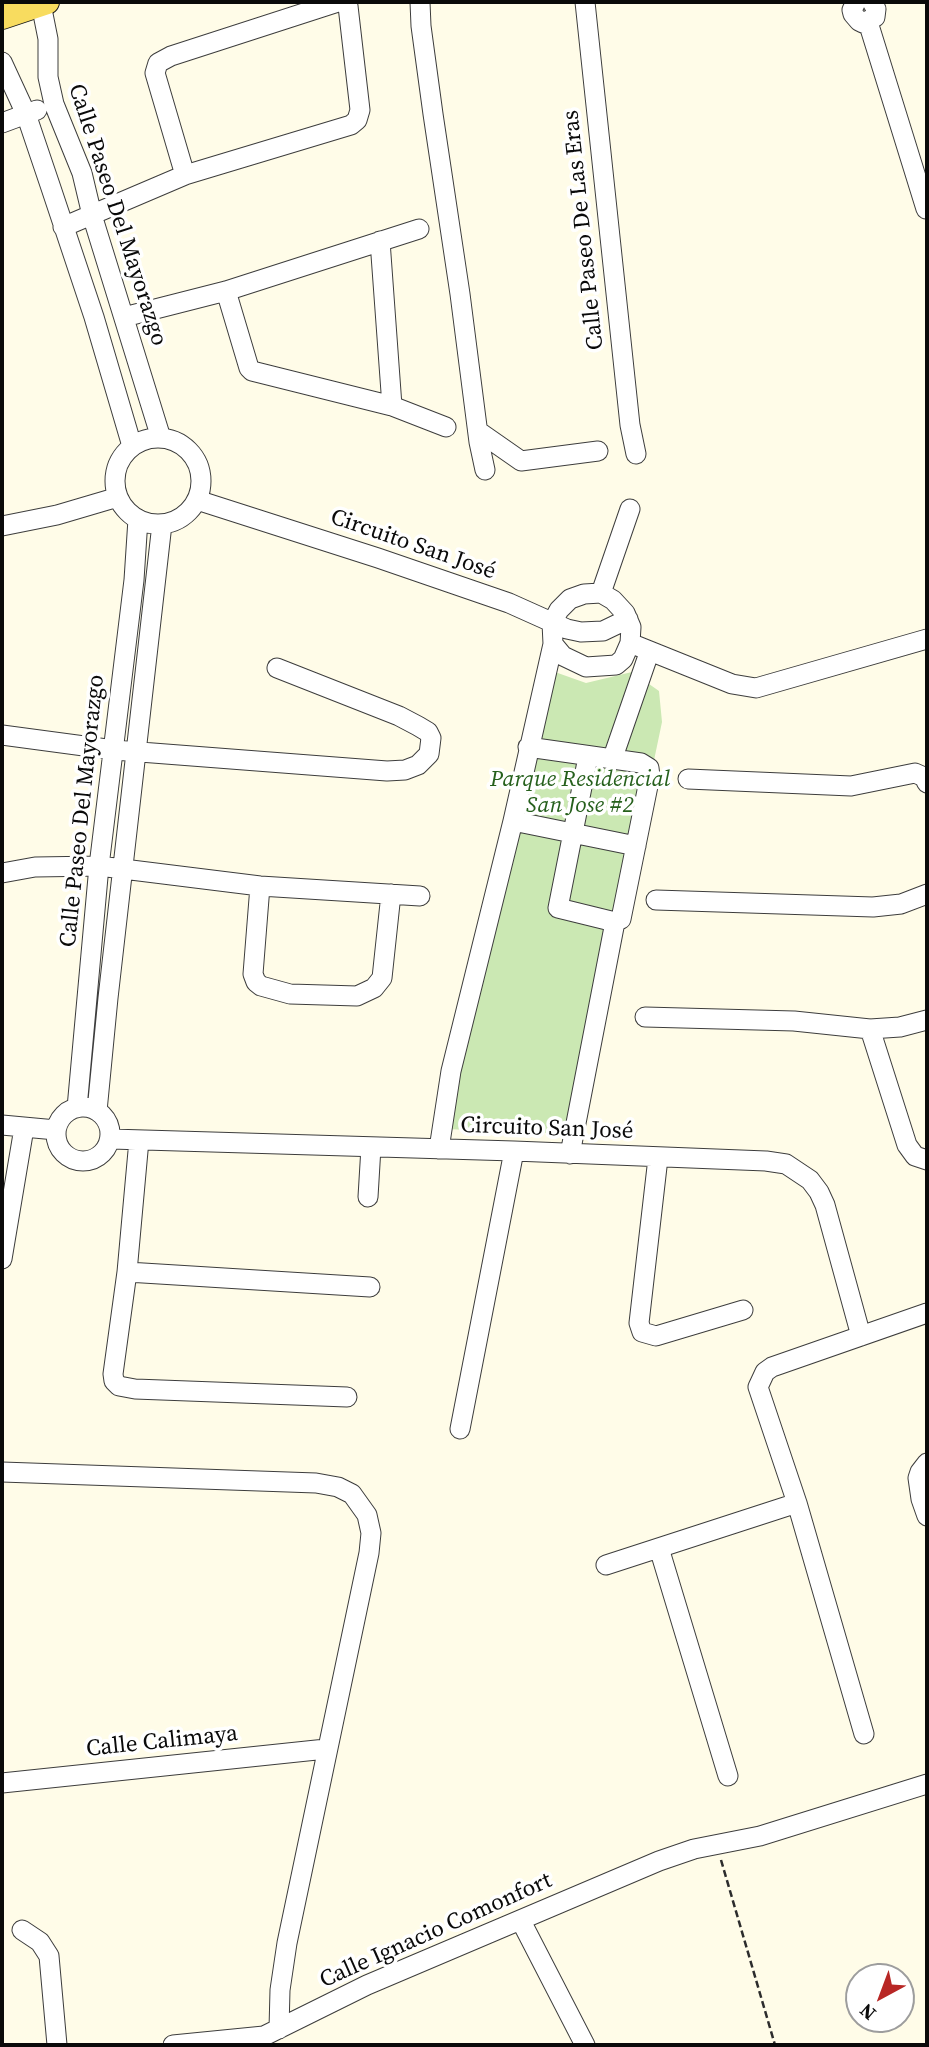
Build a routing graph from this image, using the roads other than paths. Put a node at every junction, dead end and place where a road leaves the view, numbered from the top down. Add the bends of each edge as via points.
1 (341, 2) edge
2 (420, 2) edge
3 (585, 2) edge
4 (856, 2) edge
5 (872, 2) edge
6 (44, 3) edge
7 (2, 17) edge
8 (868, 22) junction
9 (2, 62) edge
10 (54, 104) junction
11 (26, 114) junction
12 (2, 123) edge
13 (184, 175) junction
14 (926, 209) edge
15 (92, 215) junction
16 (63, 227) junction
17 (419, 229) dead end
18 (380, 241) junction
19 (226, 291) junction
20 (124, 317) junction
21 (392, 406) junction
22 (446, 427) dead end
23 (478, 431) junction
24 (162, 438) junction
25 (132, 446) junction
26 (598, 451) dead end
27 (636, 453) dead end
28 (485, 470) dead end
29 (117, 497) junction
30 (197, 500) junction
31 (630, 509) dead end
32 (138, 519) junction
33 (162, 524) junction
34 (2, 526) edge
35 (601, 593) junction
36 (628, 619) junction
37 (552, 623) junction
38 (927, 639) edge
39 (630, 643) junction
40 (553, 644) junction
41 (649, 653) junction
42 (277, 668) dead end
43 (2, 735) edge
44 (528, 747) junction
45 (125, 750) junction
46 (589, 757) junction
47 (612, 760) junction
48 (688, 779) dead end
49 (927, 783) edge
50 (513, 821) junction
51 (573, 834) junction
52 (636, 846) junction
53 (111, 867) junction
54 (2, 873) edge
55 (260, 886) junction
56 (391, 894) junction
57 (927, 894) edge
58 (419, 896) dead end
59 (656, 900) dead end
60 (615, 922) junction
61 (645, 1017) dead end
62 (927, 1020) edge
63 (870, 1029) junction
64 (77, 1108) junction
65 (97, 1111) junction
66 (2, 1125) edge
67 (24, 1128) junction
68 (56, 1130) junction
69 (111, 1139) junction
70 (139, 1140) junction
71 (371, 1147) junction
72 (439, 1149) junction
73 (514, 1151) junction
74 (570, 1154) junction
75 (659, 1158) junction
76 (927, 1160) edge
77 (368, 1197) dead end
78 (2, 1259) edge
79 (127, 1272) junction
80 (370, 1287) dead end
81 (743, 1310) dead end
82 (927, 1313) edge
83 (861, 1336) junction
84 (347, 1397) dead end
85 (460, 1429) dead end
86 (927, 1463) edge
87 (2, 1472) edge
88 (797, 1503) junction
89 (927, 1516) edge
90 (659, 1548) junction
91 (606, 1565) dead end
92 (864, 1734) dead end
93 (326, 1749) junction
94 (728, 1776) dead end
95 (2, 1783) edge
96 (927, 1784) edge
97 (521, 1920) junction
98 (22, 1930) dead end
99 (279, 2029) junction
100 (57, 2045) edge
101 (173, 2045) edge
102 (291, 2045) edge
103 (585, 2045) edge

1 - 13 street via 348,6 360,110 357,120
1 - 13 street via 158,63 155,73
2 - 23 street
3 - 27 street, Calle Paseo De Las Eras
4 - 8 street via 852,10 855,19
5 - 8 street via 876,13
6 - 7 main road
6 - 10 street, Calle Paseo Del Mayorazgo
8 - 14 street
9 - 11 street
10 - 11 street
10 - 15 street, Calle Paseo Del Mayorazgo via 82,173
11 - 12 street
11 - 16 street
13 - 15 street
15 - 16 street
15 - 20 street, Calle Paseo Del Mayorazgo
16 - 25 street
17 - 18 street
18 - 19 street
18 - 21 street
19 - 20 street
19 - 21 street via 252,372
20 - 24 street, Calle Paseo Del Mayorazgo
21 - 22 street
23 - 26 street via 521,461
23 - 28 street
24 - 25 street
24 - 30 street via 187,449 195,460 201,487
25 - 29 street via 116,469
29 - 32 street
29 - 34 street
30 - 33 street via 179,519
30 - 37 street, Circuito San José via 509,603
31 - 35 street
32 - 33 street
32 - 45 street, Calle Paseo Del Mayorazgo
33 - 45 street, Calle Paseo Del Mayorazgo
35 - 36 street via 620,606
35 - 37 street via 570,599
36 - 37 street, Circuito San José via 590,632
36 - 39 street
37 - 40 street
38 - 41 street via 756,688 732,684
39 - 40 street via 616,665 586,667 563,656
39 - 41 street
40 - 44 street
41 - 47 street
42 - 45 street via 418,726 431,738 429,754 418,765 387,771
43 - 45 street
44 - 46 street
44 - 50 street
45 - 53 street, Calle Paseo Del Mayorazgo
46 - 47 street
46 - 51 street
47 - 52 street via 641,762 649,768
48 - 49 street via 851,786 915,773
50 - 51 street
50 - 72 street via 451,1071
51 - 52 street
51 - 60 street via 558,908
52 - 60 street via 621,919
53 - 54 street via 35,867
53 - 55 street
53 - 64 street, Calle Paseo Del Mayorazgo
53 - 65 street, Calle Paseo Del Mayorazgo
55 - 56 street
55 - 56 street via 253,974 261,986 290,994 357,996 374,988 382,978
56 - 58 street
57 - 59 street via 901,904 873,907
60 - 74 street
61 - 63 street via 794,1021
62 - 63 street
63 - 76 street via 907,1145 915,1156
64 - 65 street
64 - 68 street via 63,1116
65 - 69 street via 108,1124
66 - 67 street
67 - 68 street
67 - 78 street
68 - 69 street via 61,1150 78,1161 98,1157
69 - 70 street, Circuito San José
70 - 71 street, Circuito San José
70 - 79 street
71 - 72 street, Circuito San José
71 - 77 street
72 - 73 street, Circuito San José
73 - 74 street, Circuito San José
73 - 85 street
74 - 75 street, Circuito San José
75 - 81 street via 639,1323 642,1332 656,1336
75 - 83 street, Circuito San José via 766,1161 786,1164 810,1180 825,1205
79 - 80 street
79 - 84 street via 113,1374 119,1386
82 - 83 street
83 - 88 street via 772,1367 758,1387
86 - 89 street via 918,1478
87 - 93 street via 316,1483 338,1487 358,1500 371,1533
88 - 90 street
88 - 92 street
90 - 91 street
90 - 94 street
93 - 95 street, Calle Calimaya
93 - 99 street via 287,1943
96 - 97 street, Calle Ignacio Comonfort via 760,1836 659,1861
97 - 99 street, Calle Ignacio Comonfort via 367,1985
97 - 103 street
98 - 100 street via 40,1942 49,1956
99 - 101 street, Calle Ignacio Comonfort via 243,2040
99 - 102 street

